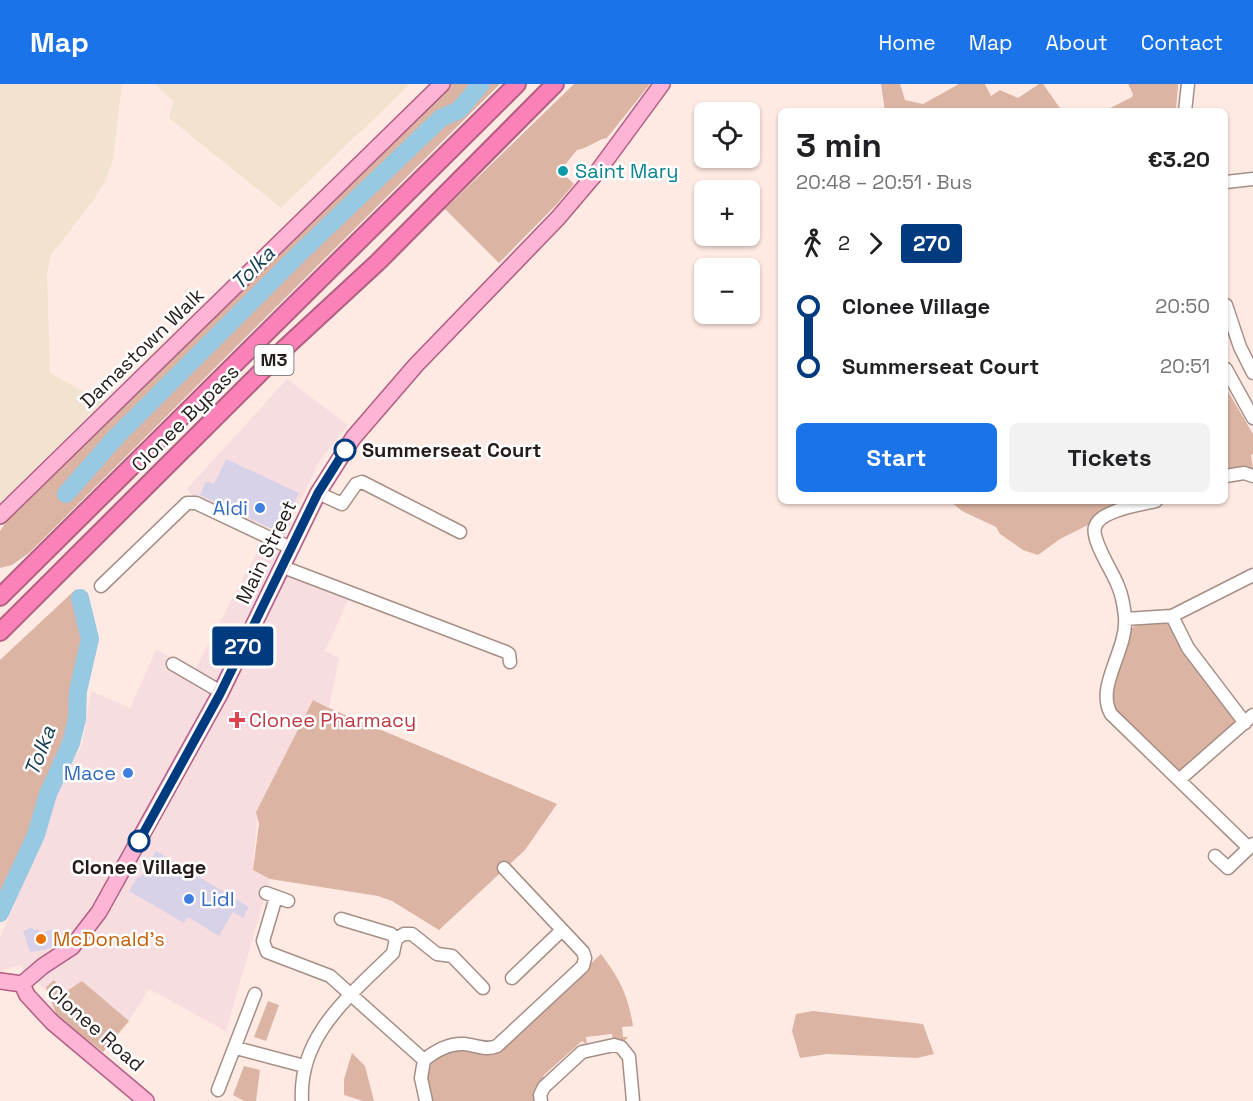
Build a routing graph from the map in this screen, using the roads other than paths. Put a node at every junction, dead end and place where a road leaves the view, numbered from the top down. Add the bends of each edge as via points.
1 (442, 84) edge
2 (517, 84) edge
3 (555, 84) edge
4 (662, 84) edge
5 (1188, 84) edge
6 (1185, 108) edge
7 (1253, 179) edge
8 (1228, 182) edge
9 (1228, 312) edge
10 (1228, 373) edge
11 (1253, 373) edge
12 (1253, 418) edge
13 (1228, 476) edge
14 (1253, 476) edge
15 (318, 493) junction
16 (1144, 504) edge
17 (0, 516) edge
18 (460, 532) dead end
19 (291, 548) junction
20 (283, 567) junction
21 (1253, 575) edge
22 (101, 586) dead end
23 (0, 597) edge
24 (1172, 616) junction
25 (1125, 619) junction
26 (0, 632) edge
27 (510, 662) dead end
28 (173, 664) dead end
29 (221, 692) junction
30 (1249, 719) edge
31 (1179, 780) junction
32 (1251, 846) edge
33 (1215, 856) dead end
34 (504, 868) dead end
35 (277, 897) dead end
36 (341, 919) dead end
37 (562, 930) junction
38 (396, 939) junction
39 (512, 978) dead end
40 (0, 981) edge
41 (22, 984) junction
42 (483, 988) dead end
43 (255, 994) dead end
44 (351, 995) junction
45 (236, 1048) junction
46 (424, 1060) junction
47 (304, 1066) junction
48 (218, 1090) dead end
49 (146, 1101) edge
50 (302, 1101) edge
51 (426, 1101) edge
52 (541, 1101) edge
53 (633, 1101) edge

1 - 17 main road, Damastown Walk
2 - 23 highway, Clonee Bypass / M3
3 - 26 highway, Clonee Bypass / M3
4 - 15 main road, Main Street via 598,171 521,258 388,394 353,438
5 - 6 street
7 - 8 street
9 - 11 street
10 - 12 street
13 - 14 street
15 - 18 street via 342,504 356,484 362,482
15 - 19 main road, Main Street
16 - 25 street via 1104,516 1095,526 1097,542 1119,586
19 - 20 main road, Main Street
19 - 22 street via 196,503 187,503
20 - 27 street via 506,652
20 - 29 main road, Main Street
21 - 24 street
24 - 25 street
24 - 30 street via 1188,648
25 - 31 street via 1106,705
28 - 29 street
29 - 41 main road, Main Street via 90,926 72,947
30 - 31 street
31 - 32 street
32 - 33 street via 1228,868
34 - 37 street
35 - 44 street via 264,941 267,952 326,974
36 - 38 street
37 - 39 street
37 - 46 street via 585,958 583,966 497,1046 456,1044
38 - 42 street via 412,934 437,954 452,956
38 - 44 street via 393,953
40 - 41 main road
41 - 49 main road, Clonee Road via 52,1022
43 - 45 street
44 - 46 street
44 - 47 street via 320,1030
45 - 47 street
45 - 48 street
46 - 51 street via 421,1078
47 - 50 street
52 - 53 street via 542,1089 582,1052 614,1045 621,1047 628,1057

